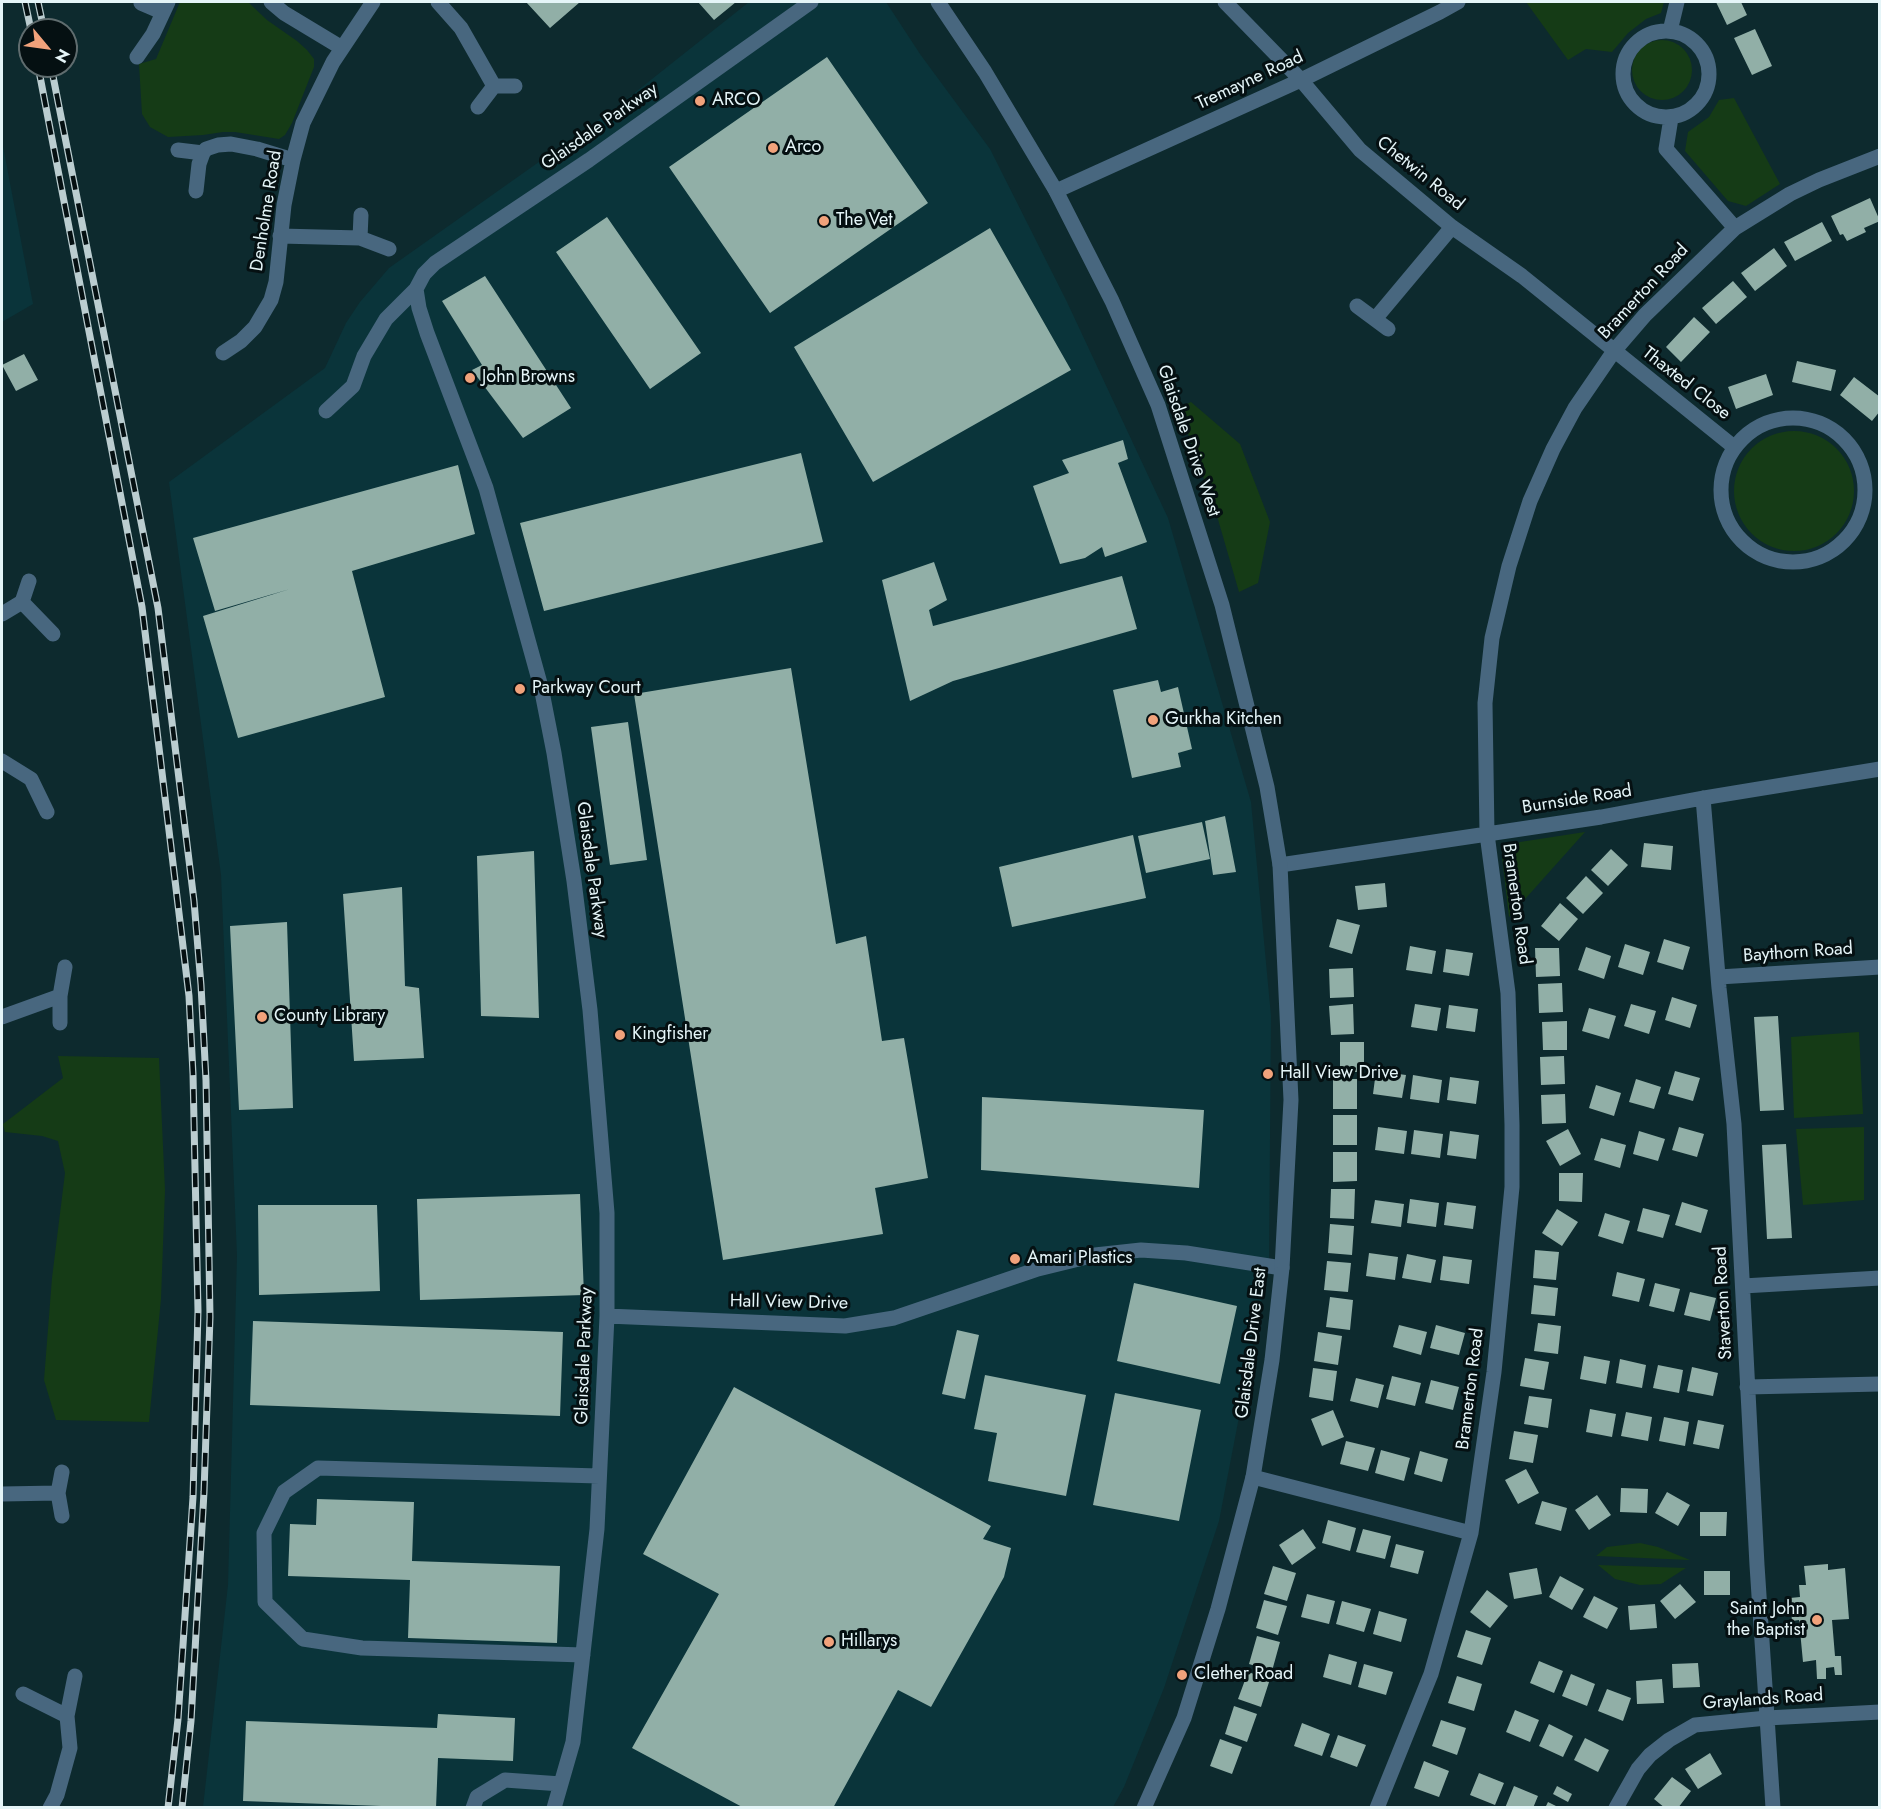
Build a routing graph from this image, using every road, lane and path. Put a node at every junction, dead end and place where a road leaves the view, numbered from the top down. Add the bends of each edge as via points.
1 (272, 2) edge
2 (373, 2) edge
3 (438, 2) edge
4 (811, 2) edge
5 (938, 2) edge
6 (1225, 2) edge
7 (1458, 2) edge
8 (1677, 2) edge
9 (141, 3) dead end
10 (165, 7) edge
11 (1670, 31) junction
12 (342, 48) junction
13 (137, 57) dead end
14 (1301, 80) junction
15 (494, 86) junction
16 (515, 86) dead end
17 (478, 107) dead end
18 (1671, 118) junction
19 (178, 150) dead end
20 (203, 153) junction
21 (1880, 156) edge
22 (293, 160) junction
23 (196, 191) dead end
24 (1056, 191) junction
25 (361, 215) dead end
26 (1452, 227) junction
27 (1735, 228) junction
28 (280, 236) junction
29 (360, 238) junction
30 (390, 249) dead end
31 (416, 289) junction
32 (1357, 306) dead end
33 (1375, 319) junction
34 (1388, 329) dead end
35 (1614, 351) junction
36 (223, 353) dead end
37 (326, 411) dead end
38 (1734, 447) junction
39 (28, 581) dead end
40 (21, 602) junction
41 (2, 614) edge
42 (53, 634) dead end
43 (2, 761) edge
44 (1880, 769) edge
45 (1703, 798) junction
46 (47, 812) dead end
47 (1487, 834) junction
48 (1280, 865) junction
49 (65, 967) dead end
50 (1880, 967) edge
51 (1719, 977) junction
52 (60, 996) junction
53 (2, 1017) edge
54 (60, 1023) dead end
55 (1282, 1268) junction
56 (1880, 1278) edge
57 (1743, 1286) junction
58 (607, 1316) junction
59 (1880, 1384) edge
60 (1747, 1387) junction
61 (62, 1473) dead end
62 (599, 1476) junction
63 (1253, 1477) junction
64 (58, 1493) junction
65 (2, 1494) edge
66 (62, 1516) dead end
67 (1471, 1533) junction
68 (583, 1656) junction
69 (75, 1676) dead end
70 (23, 1694) dead end
71 (1880, 1712) edge
72 (66, 1716) junction
73 (1767, 1718) junction
74 (561, 1784) junction
75 (50, 1808) edge
76 (473, 1808) edge
77 (554, 1808) edge
78 (1144, 1808) edge
79 (1377, 1808) edge
80 (1616, 1808) edge
81 (1773, 1808) edge

1 - 12 street
2 - 12 street, Denholme Road
3 - 15 street via 461,28
4 - 31 street, Glaisdale Parkway via 590,160 435,263
5 - 24 street, Glaisdale Drive West
6 - 14 street, Chetwin Road
7 - 14 street, Tremayne Road
8 - 11 street
9 - 10 street
10 - 13 street
11 - 18 street via 1693,40 1708,62 1708,83 1700,101
11 - 18 street via 1650,34 1633,45 1622,72 1624,88 1634,104 1648,115
12 - 22 street, Denholme Road via 303,123
14 - 24 street, Tremayne Road
14 - 26 street, Chetwin Road via 1360,150
15 - 16 street
15 - 17 street
18 - 27 street via 1666,149
19 - 20 street
20 - 22 street via 218,145 231,144
20 - 23 street
21 - 27 street, Bramerton Road via 1790,194
22 - 28 street, Denholme Road
24 - 48 street, Glaisdale Drive West via 1112,301 1158,405 1222,605 1267,788
25 - 29 street
26 - 33 street
26 - 35 street, Chetwin Road via 1522,276
27 - 35 street, Bramerton Road via 1645,315
28 - 29 street
28 - 36 street, Denholme Road via 271,300 255,327
29 - 30 street
31 - 37 street, Glaisdale Parkway via 386,319 364,356 353,386
31 - 58 street, Glaisdale Parkway via 427,333 486,488 541,687 554,753 590,1010 607,1213
32 - 33 street
33 - 34 street
35 - 38 street, Thaxted Close
35 - 47 street, Bramerton Road via 1553,449 1530,501 1509,566 1492,638 1485,703
38 - 38 street, Thaxted Close via 1723,469 1720,494 1726,519 1740,540 1760,555 1804,562 1828,554 1847,538 1860,516 1865,491 1859,461 1846,440 1826,425 1785,418 1753,429
39 - 40 street
40 - 41 street
40 - 42 street
43 - 46 street via 31,779
44 - 45 street, Burnside Road
45 - 47 street, Burnside Road
45 - 51 street, Staverton Road
47 - 48 street, Burnside Road
47 - 67 street, Bramerton Road via 1508,993 1512,1187 1494,1372
48 - 55 street, Glaisdale Drive East via 1291,1100
49 - 52 street
50 - 51 street, Baythorn Road
51 - 57 street, Staverton Road via 1734,1124
52 - 53 street
52 - 54 street
55 - 58 street, Hall View Drive via 1141,1250 1095,1255 1038,1269 894,1318 845,1326
55 - 63 street, Glaisdale Drive East
56 - 57 street
57 - 60 street, Staverton Road
58 - 62 street, Glaisdale Parkway
59 - 60 street
60 - 73 street, Staverton Road
61 - 64 street
62 - 68 street, Glaisdale Parkway
62 - 68 street via 318,1468 284,1492 264,1533 265,1602 303,1639 362,1648
63 - 67 street
63 - 78 street, Glaisdale Drive East via 1184,1718
64 - 65 street
64 - 66 street
67 - 79 street, Bramerton Road via 1431,1674
68 - 74 street, Glaisdale Parkway via 573,1742
69 - 72 street
70 - 72 street
71 - 73 street, Graylands Road
72 - 75 street via 70,1748
73 - 80 street, Graylands Road via 1695,1725 1669,1740 1638,1769
73 - 81 street, Staverton Road
74 - 76 street via 505,1780 477,1797
74 - 77 street, Glaisdale Parkway

